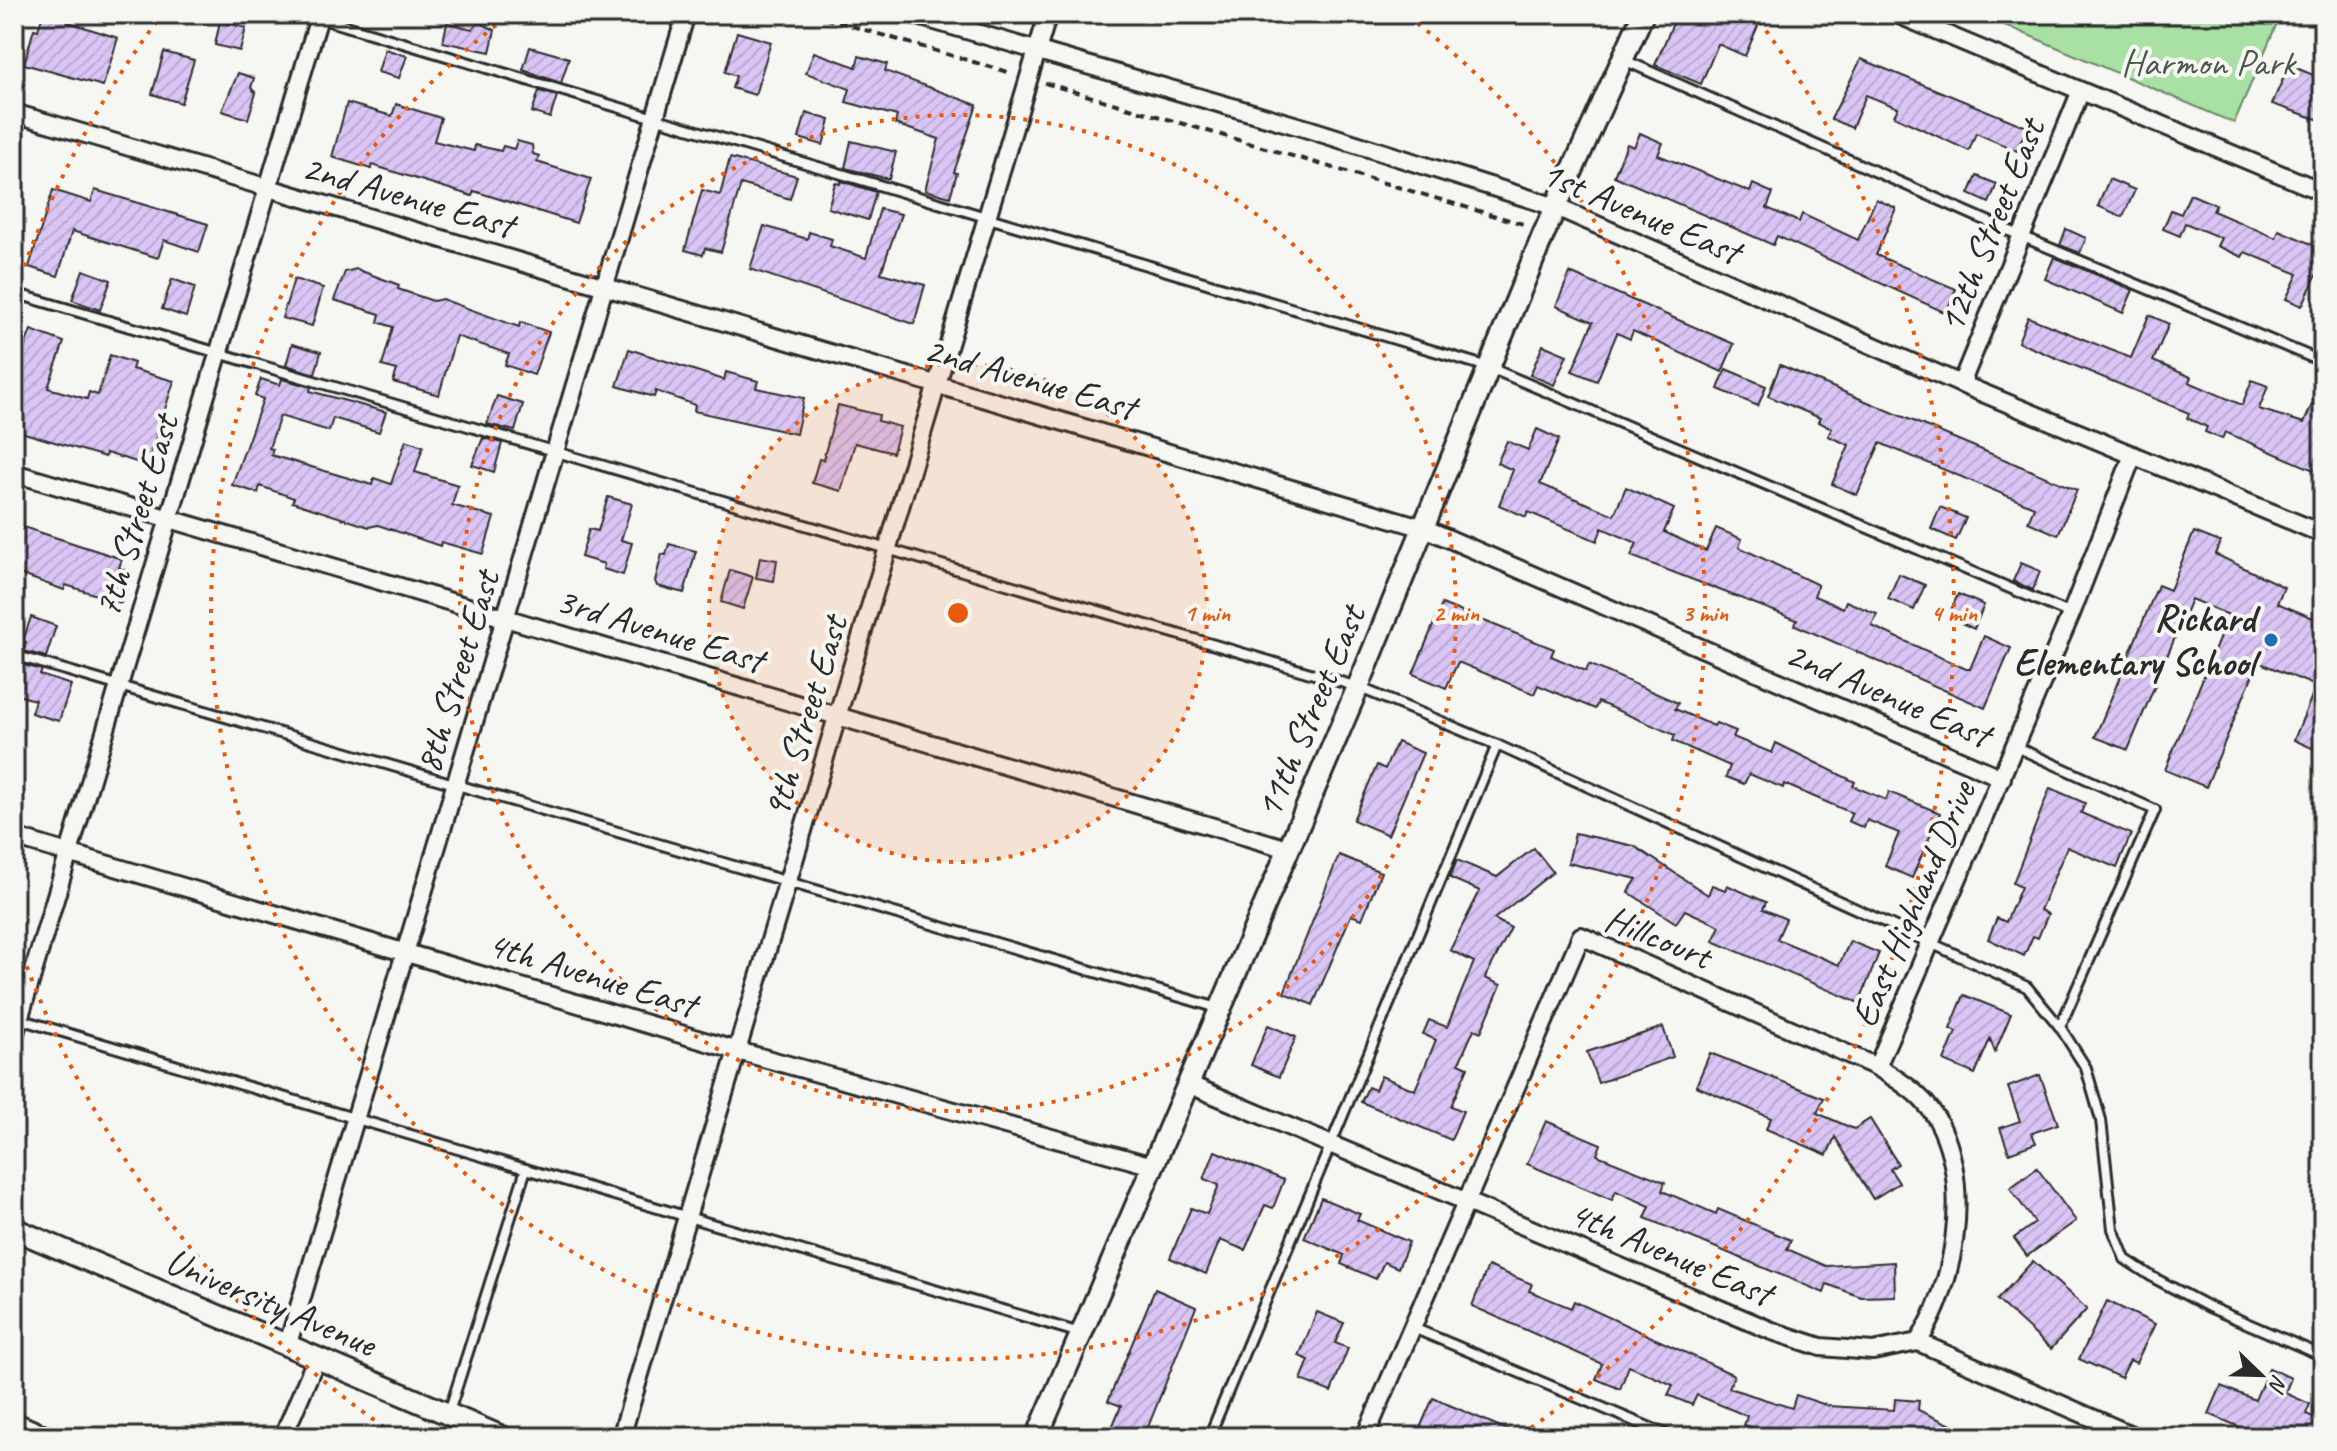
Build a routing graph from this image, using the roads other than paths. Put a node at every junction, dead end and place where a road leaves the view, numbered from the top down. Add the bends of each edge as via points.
1 (686, 14) edge
2 (911, 14) edge
3 (1048, 14) edge
4 (1643, 14) edge
5 (1897, 14) edge
6 (315, 15) edge
7 (1037, 52) junction
8 (1623, 60) junction
9 (2080, 93) junction
10 (14, 113) edge
11 (654, 119) junction
12 (268, 188) junction
13 (2323, 192) edge
14 (1556, 207) junction
15 (988, 217) junction
16 (2021, 236) junction
17 (604, 287) junction
18 (14, 293) edge
19 (218, 353) junction
20 (2323, 362) edge
21 (1488, 367) junction
22 (1961, 384) junction
23 (938, 385) junction
24 (556, 451) junction
25 (2133, 455) junction
26 (14, 473) edge
27 (169, 518) junction
28 (1424, 528) junction
29 (2323, 534) edge
30 (889, 548) junction
31 (2071, 614) junction
32 (506, 618) junction
33 (14, 655) edge
34 (119, 686) junction
35 (1358, 687) junction
36 (839, 716) junction
37 (1497, 745) junction
38 (2014, 746) junction
39 (2002, 778) junction
40 (456, 786) junction
41 (14, 837) edge
42 (1288, 849) junction
43 (69, 853) junction
44 (789, 884) junction
45 (1933, 942) junction
46 (406, 953) junction
47 (1219, 1008) junction
48 (16, 1018) edge
49 (2060, 1027) junction
50 (14, 1036) edge
51 (738, 1051) junction
52 (1877, 1067) junction
53 (1188, 1084) junction
54 (356, 1119) junction
55 (1329, 1144) junction
56 (1153, 1166) junction
57 (526, 1169) junction
58 (1466, 1201) junction
59 (689, 1215) junction
60 (14, 1229) edge
61 (1411, 1327) junction
62 (1081, 1333) junction
63 (1918, 1342) junction
64 (287, 1347) junction
65 (2323, 1356) edge
66 (317, 1357) junction
67 (448, 1414) junction
68 (14, 1417) edge
69 (60, 1437) edge
70 (283, 1437) edge
71 (502, 1437) edge
72 (621, 1437) edge
73 (1037, 1437) edge
74 (1209, 1437) edge
75 (1365, 1437) edge
76 (1672, 1437) edge
77 (2136, 1437) edge

1 - 11 street, 8th Street East
2 - 7 street, 1st Avenue East
3 - 7 street, 9th Street East
4 - 8 street, 11th Street East
5 - 9 street
6 - 11 lane
6 - 12 street, 7th Street East
7 - 14 street, 1st Avenue East
7 - 15 street, 9th Street East
8 - 14 street, 11th Street East
8 - 16 lane
9 - 13 street
9 - 16 street, 12th Street East
10 - 12 street, 2nd Avenue East
11 - 15 lane
11 - 17 street, 8th Street East
12 - 17 street, 2nd Avenue East
12 - 19 street, 7th Street East
14 - 21 street, 11th Street East
14 - 22 street, 1st Avenue East
15 - 21 lane
15 - 23 street, 9th Street East
16 - 20 lane
16 - 22 street, 12th Street East
17 - 23 street, 2nd Avenue East
17 - 24 street, 8th Street East
18 - 19 lane
19 - 24 lane
19 - 27 street, 7th Street East
21 - 28 street, 11th Street East
21 - 31 lane
22 - 25 street, 1st Avenue East
23 - 28 street, 2nd Avenue East
23 - 30 street, 9th Street East
24 - 30 lane
24 - 32 street, 8th Street East
25 - 29 street, 1st Avenue East
25 - 31 street, East Highland Drive
26 - 27 street, 3rd Avenue East
27 - 32 street, 3rd Avenue East
27 - 34 street, 7th Street East
28 - 35 street, 11th Street East
28 - 39 street, 2nd Avenue East
30 - 35 lane
30 - 36 street, 9th Street East
31 - 38 street, East Highland Drive
32 - 36 street, 3rd Avenue East
32 - 40 street, 8th Street East
33 - 34 lane
34 - 40 lane
34 - 43 street, 7th Street East
35 - 37 lane
35 - 42 street, 11th Street East
36 - 42 street, 3rd Avenue East
36 - 44 street, 9th Street East
37 - 45 lane
37 - 55 lane
38 - 39 street, East Highland Drive
38 - 49 lane via 2155,810
39 - 45 street, East Highland Drive
40 - 44 lane
40 - 46 street, 8th Street East
41 - 43 street, 4th Avenue East
42 - 47 street, 11th Street East
43 - 46 street, 4th Avenue East
43 - 48 street, 7th Street East
44 - 47 lane
44 - 51 street, 9th Street East
45 - 49 lane via 2027,987
45 - 52 street, East Highland Drive
46 - 51 street, 4th Avenue East
46 - 54 street, 8th Street East
47 - 53 street, 11th Street East
48 - 50 street, 7th Street East
48 - 54 lane
49 - 65 lane via 2086,1068 2101,1120 2113,1229 2125,1259 2209,1307
51 - 56 street, 4th Avenue East
51 - 59 street, 9th Street East
52 - 58 street, Hillcourt via 1581,936
52 - 63 street, Hillcourt via 1915,1090 1942,1129 1956,1185 1951,1254 1933,1319
53 - 55 street, 4th Avenue East
53 - 56 street, 11th Street East
54 - 57 lane
54 - 64 street, 8th Street East
55 - 58 street, 4th Avenue East
55 - 74 lane
56 - 62 street, 11th Street East
57 - 59 lane
57 - 67 lane
58 - 61 street, Hillcourt
58 - 63 street, 4th Avenue East via 1821,1347 1873,1351
59 - 62 lane
59 - 72 street, 9th Street East
60 - 64 street, University Avenue
61 - 75 street, Hillcourt
61 - 76 lane
62 - 73 street, 11th Street East
63 - 77 street
64 - 66 street, University Avenue
66 - 67 street, University Avenue
66 - 70 street
67 - 71 street, University Avenue
68 - 69 lane

